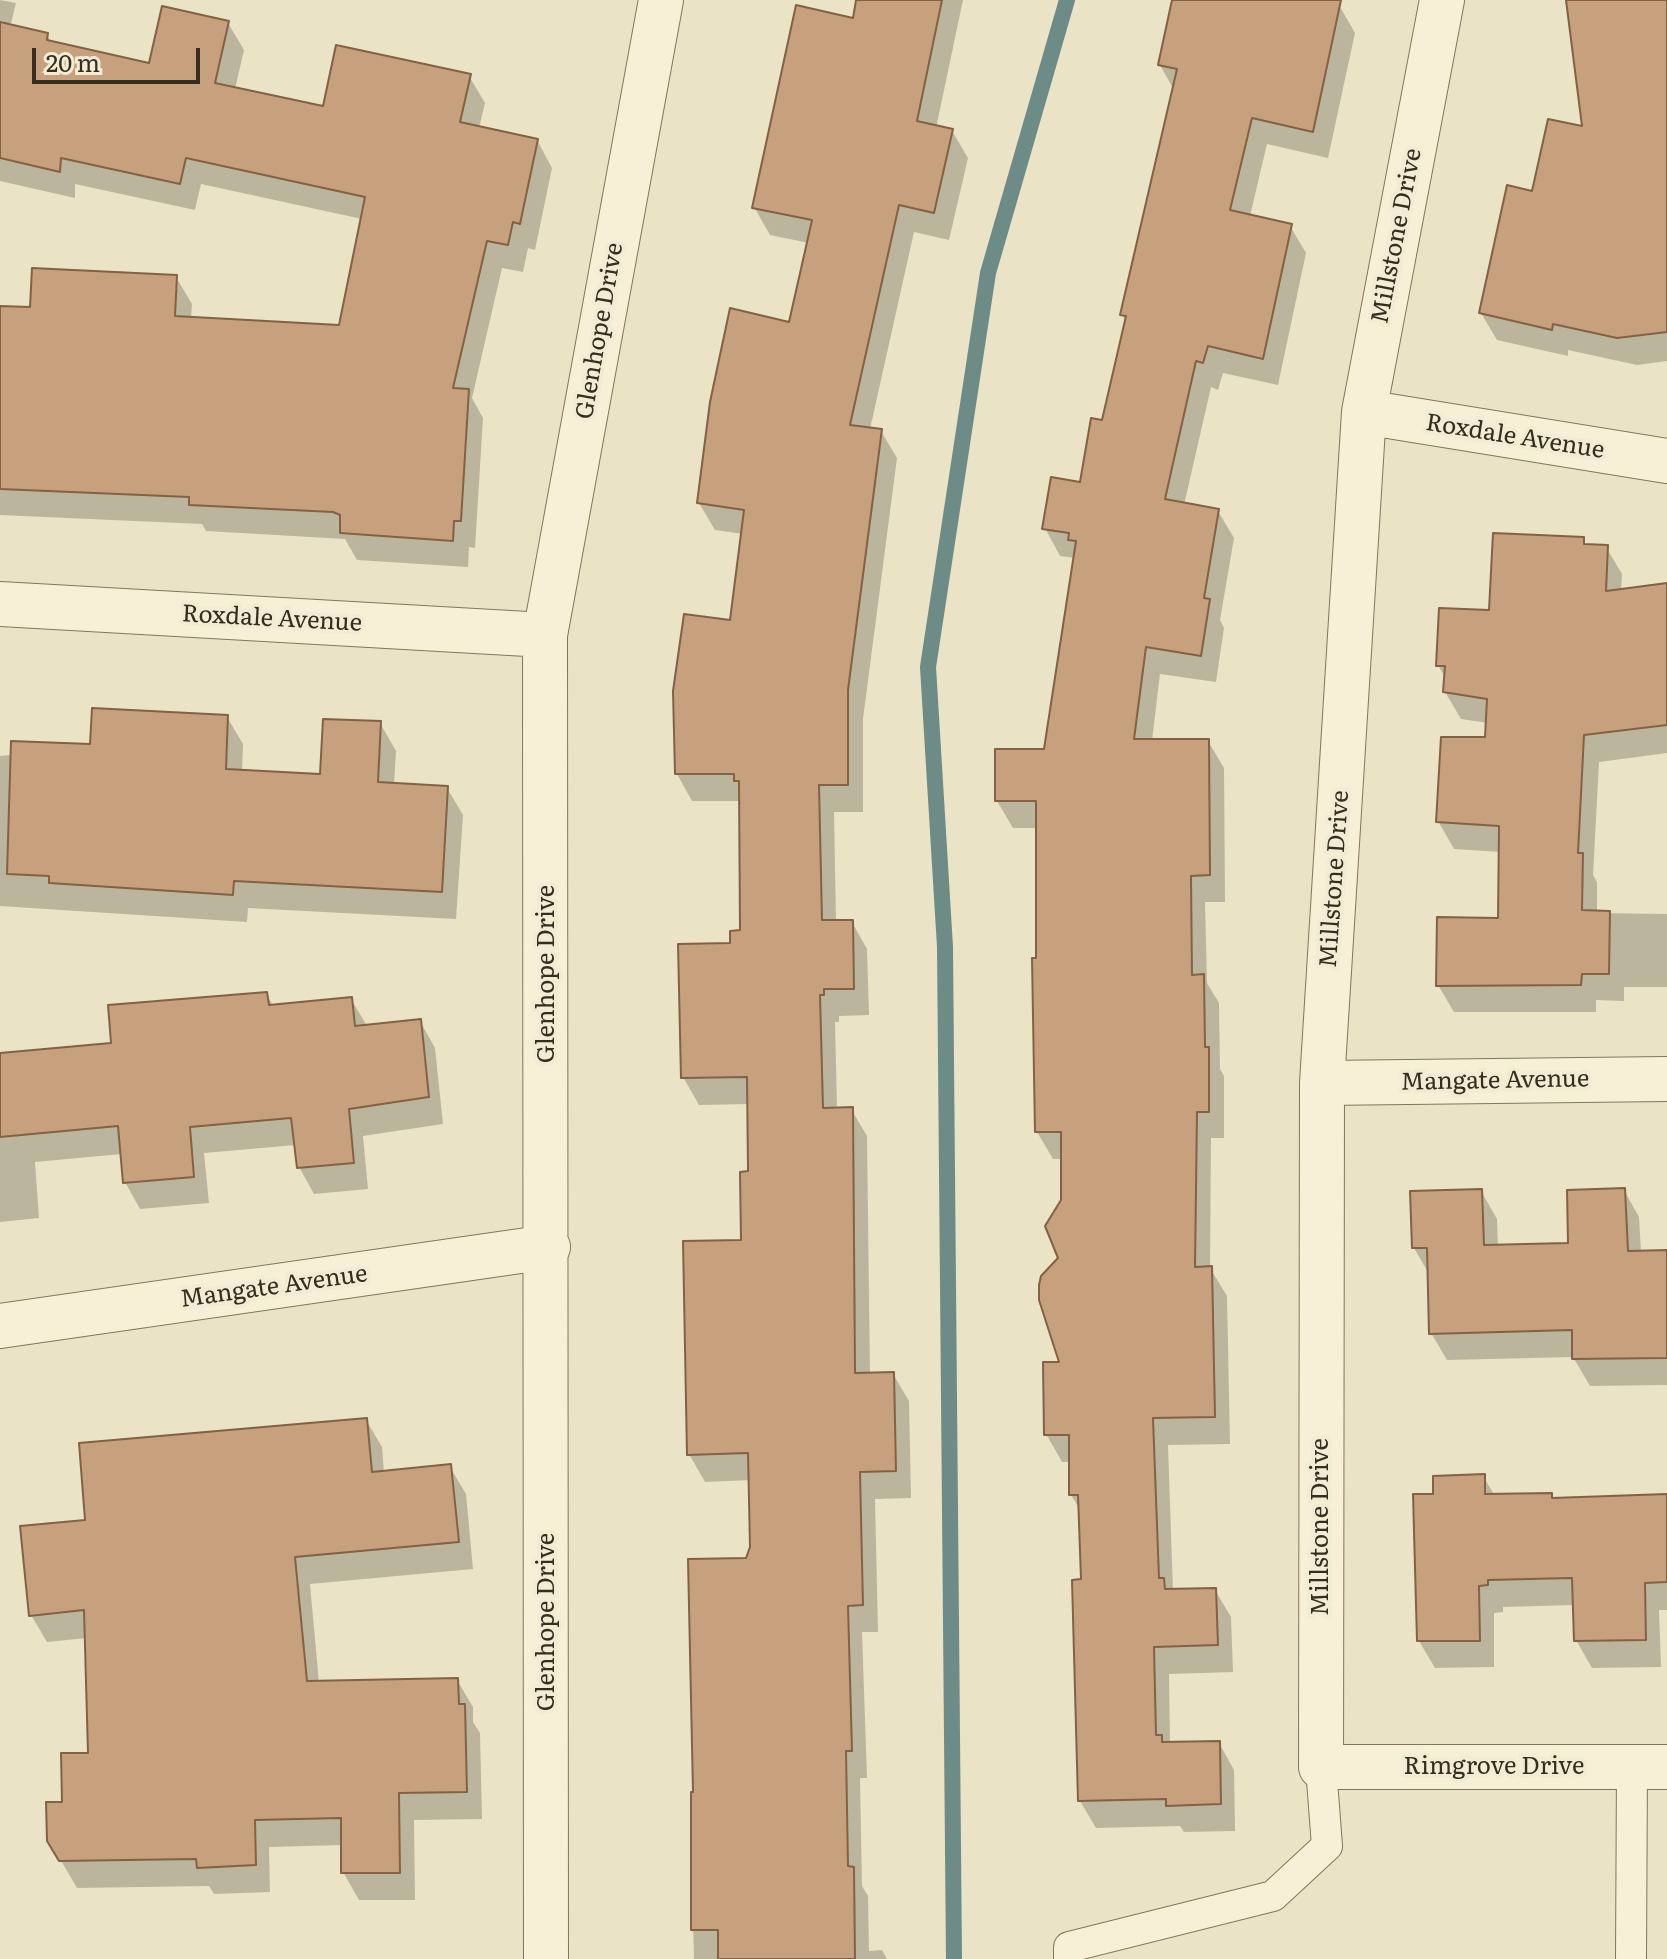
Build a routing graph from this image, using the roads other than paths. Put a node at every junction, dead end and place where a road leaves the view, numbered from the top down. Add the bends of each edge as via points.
1 (661, 0) edge
2 (1442, 0) edge
3 (1364, 412) junction
4 (1667, 461) edge
5 (0, 604) edge
6 (545, 635) junction
7 (1667, 1079) edge
8 (1322, 1083) junction
9 (548, 1247) junction
10 (0, 1326) edge
11 (1321, 1767) junction
12 (1649, 1767) edge
13 (546, 1959) edge
14 (1069, 1959) edge
15 (1631, 1959) edge

1 - 6 street, Glenhope Drive
2 - 3 street, Millstone Drive
3 - 4 street, Roxdale Avenue
3 - 8 street, Millstone Drive
5 - 6 street, Roxdale Avenue
6 - 9 street, Glenhope Drive
7 - 8 street, Mangate Avenue
8 - 11 street, Millstone Drive
9 - 10 street, Mangate Avenue
9 - 13 street, Glenhope Drive
11 - 12 street, Rimgrove Drive
11 - 14 lane via 1327,1846 1273,1896 1069,1947
12 - 15 lane

